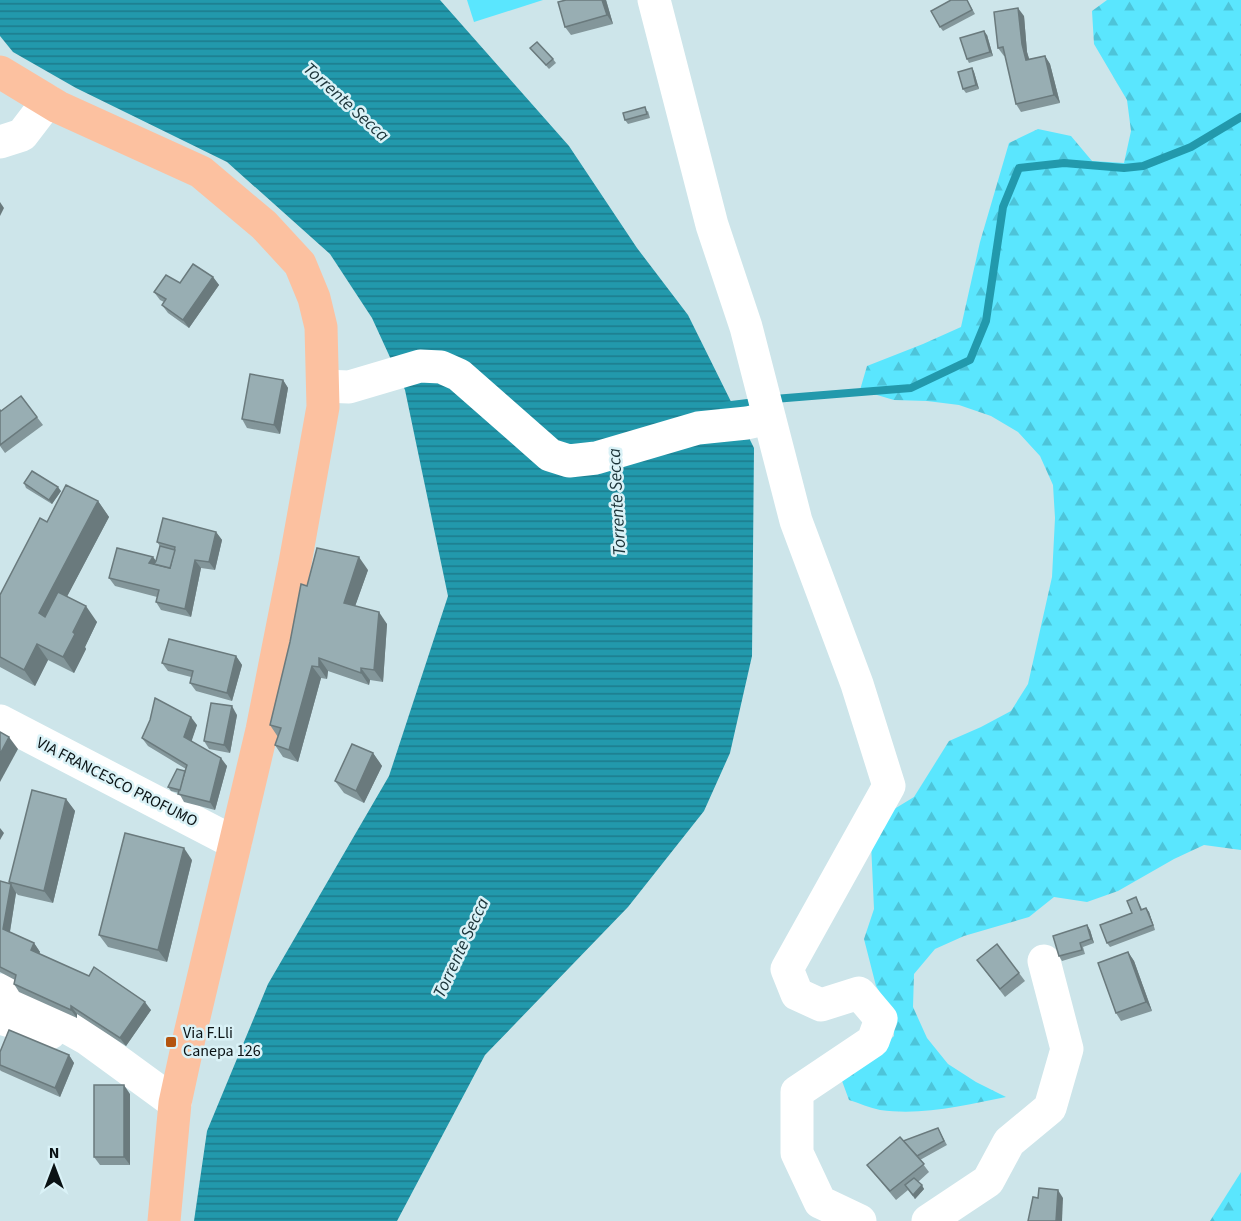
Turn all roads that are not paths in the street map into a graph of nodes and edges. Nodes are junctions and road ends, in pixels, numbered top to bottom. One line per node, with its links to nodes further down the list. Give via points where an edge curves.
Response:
1 (654, 0): 6 (street, via 712,225 746,327)
2 (0, 72): 3 (main road)
3 (48, 101): 4 (street, via 22,135); 5 (main road, via 201,172 264,225 300,264 314,298 321,327)
4 (0, 142)
5 (323, 386): 6 (street, via 349,387 420,366 441,367 459,375 550,455 568,461 596,458 698,428); 8 (main road, via 323,407 295,563)
6 (769, 418): 15 (street, via 796,521 857,684 889,786 787,969 797,994 821,1005 859,993 880,1019 873,1041 797,1092 797,1154 820,1202)
7 (0, 721): 8 (street, VIA FRANCESCO PROFUMO)
8 (235, 843): 13 (main road)
9 (1044, 961): 16 (street, via 1067,1049 1050,1108 1009,1142 988,1181)
10 (0, 990): 12 (street)
11 (0, 1018): 12 (street)
12 (100, 1049): 13 (street)
13 (175, 1103): 14 (main road)
14 (164, 1221)
15 (860, 1221)
16 (928, 1221)

